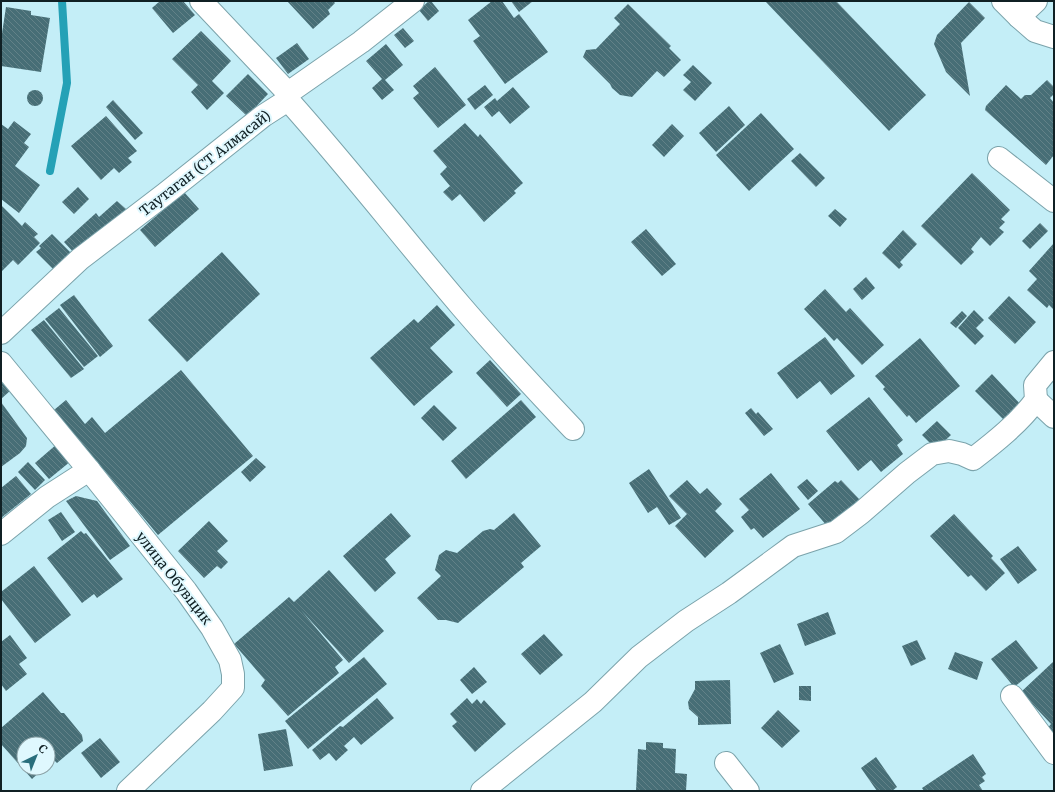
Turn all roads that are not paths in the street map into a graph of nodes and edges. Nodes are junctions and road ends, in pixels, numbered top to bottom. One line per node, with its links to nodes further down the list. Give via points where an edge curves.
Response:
1 (201, 1): 7 (street)
2 (413, 1): 7 (street, Таутаган (СТ Алмасай))
3 (1003, 1): 5 (street)
4 (1036, 1): 5 (street)
5 (1018, 17): 6 (street, via 1035,31)
6 (1054, 38)
7 (288, 96): 10 (street, Таутаган (СТ Алмасай), via 80,259); 15 (street, via 461,306)
8 (999, 158): 9 (street)
9 (1051, 197)
10 (1, 333)
11 (1054, 362): 13 (street, via 1035,384)
12 (1, 363): 16 (street, улица Обувщик)
13 (1036, 400): 14 (street); 22 (street, via 997,440 973,459 948,451 932,454 836,532 793,546 686,621 639,656 593,702)
14 (1054, 417)
15 (573, 429)
16 (89, 470): 17 (street, via 47,497); 21 (street, улица Обувщик, via 186,591 212,628 230,660 233,674 233,688)
17 (1, 534)
18 (1012, 696): 19 (street)
19 (1054, 753)
20 (726, 762): 23 (street)
21 (128, 791)
22 (482, 791)
23 (748, 791)

